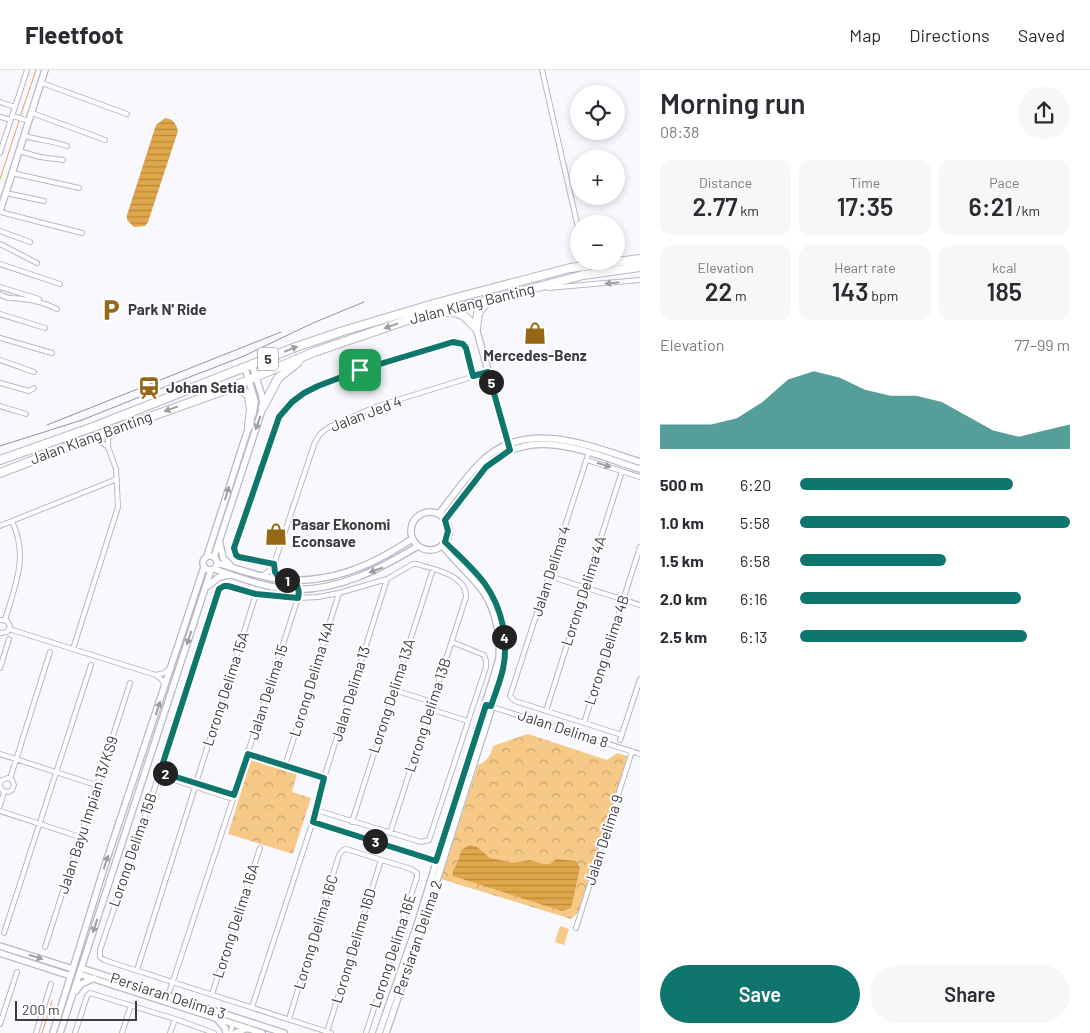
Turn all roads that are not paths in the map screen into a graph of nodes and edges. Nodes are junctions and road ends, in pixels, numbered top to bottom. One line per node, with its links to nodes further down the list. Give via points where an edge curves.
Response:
1 (27, 70): 6 (street)
2 (44, 70): 4 (street)
3 (542, 70): 24 (street)
4 (42, 83): 7 (street); 8 (street)
5 (0, 102): 6 (street)
6 (15, 107): 10 (street)
7 (34, 114): 11 (street); 13 (street)
8 (127, 114)
9 (0, 117): 10 (street)
10 (13, 118): 11 (street); 14 (street)
11 (26, 120): 12 (street)
12 (26, 136): 15 (street); 16 (street)
13 (105, 140)
14 (2, 143): 17 (street)
15 (67, 146)
16 (22, 152): 18 (street); 19 (street)
17 (0, 153)
18 (63, 160)
19 (15, 174): 20 (street); 21 (street)
20 (79, 188)
21 (6, 193): 22 (street); 23 (street)
22 (44, 201)
23 (0, 211): 26 (street)
24 (575, 215)
25 (0, 231): 27 (street)
26 (82, 233)
27 (30, 242)
28 (0, 244): 31 (street)
29 (640, 260): 30 (highway, Jalan Klang Banting / 5); 35 (highway, via 589,269)
30 (625, 261)
31 (37, 262)
32 (0, 264): 37 (street)
33 (570, 268): 53 (highway, Jalan Klang Banting / 5, one-way to 33, via 343,331)
34 (640, 268): 35 (highway, Jalan Klang Banting / 5)
35 (583, 275): 38 (street); 40 (highway, Jalan Klang Banting / 5)
36 (640, 280): 38 (street, one-way to 38)
37 (60, 284)
38 (583, 285): 40 (street)
39 (0, 287): 42 (street)
40 (530, 289): 43 (highway, Jalan Klang Banting / 5)
41 (0, 294): 44 (street, via 10,300 26,299)
42 (40, 299)
43 (488, 300): 45 (highway, Jalan Klang Banting / 5); 48 (highway, via 478,313)
44 (57, 309)
45 (437, 310): 48 (highway, via 461,313); 50 (highway, Jalan Klang Banting / 5, one-way to 50)
46 (0, 314): 47 (street)
47 (45, 328)
48 (476, 328): 55 (street)
49 (0, 338): 51 (street)
50 (314, 352): 57 (highway, Jalan Klang Banting / 5); 62 (highway, via 278,378)
51 (52, 353)
52 (0, 360): 54 (street)
53 (249, 367): 57 (street); 70 (highway, Jalan Klang Banting / 5)
54 (34, 372)
55 (488, 372): 56 (street, Jalan Jed 4); 68 (street)
56 (473, 376): 88 (street, Jalan Jed 4, via 375,407 320,434); 88 (street, via 466,348 453,342 360,370 310,389 292,402 276,422 234,548 239,557)
57 (252, 378): 60 (highway, Jalan Klang Banting / 5); 62 (street, via 262,396); 65 (street, via 255,401)
58 (0, 383): 59 (street, via 29,391)
59 (34, 388)
60 (225, 390): 64 (highway, Jalan Klang Banting / 5, one-way to 64); 65 (highway, via 241,389 249,396)
61 (0, 406): 63 (street)
62 (263, 407): 82 (street, one-way to 82)
63 (26, 414)
64 (122, 426): 66 (highway, Jalan Klang Banting / 5); 67 (street, via 108,439)
65 (249, 426): 87 (street, one-way to 65)
66 (80, 442): 67 (street, via 97,439); 75 (highway, Jalan Klang Banting / 5)
67 (108, 447): 77 (street)
68 (509, 447): 69 (street, via 545,443); 78 (street, via 480,462); 79 (street, via 486,467)
69 (590, 449): 71 (street, Jalan Delima 4); 72 (street); 73 (street)
70 (0, 460)
71 (587, 460): 74 (street, one-way to 74); 95 (street, Jalan Delima 4)
72 (640, 462)
73 (640, 469)
74 (622, 471): 76 (street); 100 (street, Lorong Delima 4A)
75 (0, 472)
76 (640, 477)
77 (116, 478): 80 (street); 113 (street, via 118,507)
78 (439, 514): 79 (street); 83 (street, via 424,512 415,519)
79 (445, 520): 84 (street, via 448,531)
80 (12, 522): 81 (street); 108 (street, via 20,540 20,561)
81 (0, 526)
82 (219, 539): 89 (street); 91 (street, via 223,558)
83 (412, 539): 85 (street); 99 (street, via 382,559 334,576)
84 (443, 543): 85 (street, via 430,550); 124 (street, Persiaran Delima 2, via 484,583 503,624 505,659)
85 (418, 546): 101 (street, one-way to 101, via 381,568 335,585)
86 (640, 548): 106 (street, Lorong Delima 4B)
87 (207, 556): 89 (street); 90 (street, via 203,561)
88 (274, 564): 94 (street, Jalan Jed 4); 96 (street)
89 (214, 565): 90 (street); 91 (street); 93 (street); 102 (street)
90 (204, 568): 102 (street); 117 (street)
91 (234, 568): 94 (street)
92 (433, 569): 97 (street, via 413,564); 112 (street, Lorong Delima 13B, via 466,588); 122 (street, Lorong Delima 13A)
93 (233, 575): 101 (street, via 253,582); 102 (street, via 213,580)
94 (262, 576): 96 (street)
95 (549, 576): 100 (street); 126 (street, Jalan Delima 4, via 510,696 515,701)
96 (280, 579): 98 (street)
97 (387, 579): 103 (street); 139 (street, Jalan Delima 13)
98 (293, 580): 99 (street); 101 (street)
99 (304, 580): 101 (street)
100 (585, 588): 106 (street); 126 (street, Lorong Delima 4A)
101 (299, 589): 105 (street, Jalan Delima 15)
102 (204, 592): 162 (street, one-way to 162)
103 (339, 593): 105 (street); 136 (street, Lorong Delima 14A)
104 (256, 594): 105 (street); 138 (street, Lorong Delima 15B, via 228,586 217,591); 142 (street, Lorong Delima 15A)
105 (298, 598): 133 (street, Jalan Delima 15)
106 (623, 600): 107 (street); 128 (street, Lorong Delima 4B)
107 (640, 605)
108 (2, 620): 109 (street, via 9,624)
109 (9, 628): 110 (street); 113 (street)
110 (0, 633)
111 (9, 639): 116 (street)
112 (452, 642): 123 (street, Lorong Delima 13B); 127 (street, via 479,652 486,661)
113 (73, 649): 118 (street)
114 (50, 652): 135 (street)
115 (91, 665): 137 (street)
116 (0, 668)
117 (171, 668): 118 (street); 121 (street)
118 (156, 675): 121 (street)
119 (640, 679): 129 (street)
120 (130, 683): 143 (street, Jalan Bayu Impian 13/KS9)
121 (165, 686): 164 (street, one-way to 121)
122 (394, 690): 123 (street); 150 (street, Lorong Delima 13A)
123 (432, 702): 125 (street, Lorong Delima 13B)
124 (488, 706): 131 (street, Jalan Delima 8); 156 (street, Persiaran Delima 2); 157 (street, Persiaran Delima 2)
125 (430, 709): 127 (street); 152 (street, Lorong Delima 13B)
126 (546, 711): 128 (street)
127 (468, 721): 152 (street, via 429,840 422,842)
128 (584, 723): 129 (street)
129 (622, 735): 130 (street)
130 (620, 740)
131 (632, 751): 134 (street, Jalan Delima 8); 158 (street, Jalan Delima 9)
132 (0, 754): 135 (street)
133 (248, 754): 136 (street); 145 (street, Jalan Delima 15)
134 (640, 754)
135 (16, 760): 137 (street); 140 (street)
136 (285, 766): 139 (street)
137 (56, 773): 143 (street, via 93,784); 151 (street)
138 (159, 774): 142 (street); 168 (street, Lorong Delima 15B, via 100,950 100,957 104,960)
139 (324, 778): 147 (street, Jalan Delima 13)
140 (10, 779): 141 (street, via 4,779); 144 (street, via 13,788)
141 (0, 784): 144 (street)
142 (196, 785): 145 (street); 168 (street, Lorong Delima 15A)
143 (96, 788): 153 (street, Jalan Bayu Impian 13/KS9)
144 (4, 792): 146 (street)
145 (233, 797): 173 (street, Jalan Delima 15)
146 (0, 806)
147 (316, 810): 149 (street, Jalan Delima 13); 150 (street)
148 (0, 811): 151 (street)
149 (313, 822): 156 (street); 181 (street)
150 (352, 822): 152 (street)
151 (40, 824): 153 (street); 159 (street)
152 (390, 833)
153 (80, 837): 161 (street, Jalan Bayu Impian 13/KS9)
154 (260, 848): 177 (street, Lorong Delima 16A)
155 (381, 860): 186 (street, Lorong Delima 16C, via 348,849 339,856); 190 (street, Lorong Delima 16D); 202 (street, Lorong Delima 16E, via 414,870 417,877)
156 (436, 861): 157 (street); 203 (street, Persiaran Delima 2)
157 (443, 864): 204 (street, Persiaran Delima 2)
158 (576, 928)
159 (4, 933)
160 (0, 946): 165 (street, one-way to 165)
161 (45, 947)
162 (86, 952): 169 (street); 171 (street)
163 (0, 953): 167 (street)
164 (76, 958): 165 (street); 166 (street)
165 (64, 966): 166 (street)
166 (73, 969): 172 (street)
167 (53, 970): 172 (street); 179 (street, via 65,982)
168 (137, 970): 173 (street)
169 (80, 971): 171 (street, Persiaran Delima 3); 179 (street)
170 (17, 972): 187 (street)
171 (94, 975): 176 (street, Persiaran Delima 3); 179 (street); 184 (street, Persiaran Delima 3)
172 (71, 976): 179 (street)
173 (173, 982): 175 (street, Jalan Delima 15); 177 (street)
174 (51, 984): 191 (street)
175 (170, 990): 176 (street); 178 (street)
176 (159, 993): 178 (street, Persiaran Delima 3)
177 (212, 994): 181 (street)
178 (176, 998): 182 (street, Persiaran Delima 3)
179 (67, 999): 192 (street); 193 (street)
180 (131, 1005): 183 (street); 194 (street, via 90,993); 195 (street)
181 (252, 1007): 186 (street)
182 (229, 1015): 185 (street, Persiaran Delima 3); 188 (street)
183 (175, 1019): 196 (street); 197 (street)
184 (218, 1019): 188 (street, Persiaran Delima 3); 198 (street)
185 (240, 1019): 188 (street); 201 (street, Persiaran Delima 3)
186 (289, 1020): 190 (street)
187 (0, 1024)
188 (233, 1024): 189 (street, Persiaran Delima 3); 198 (street)
189 (248, 1028): 199 (street); 200 (street, Persiaran Delima 3)
190 (329, 1032)
191 (36, 1033)
192 (53, 1033)
193 (60, 1033)
194 (75, 1033)
195 (122, 1033)
196 (170, 1033)
197 (214, 1033)
198 (228, 1033)
199 (234, 1033)
200 (262, 1033)
201 (284, 1033)
202 (366, 1033)
203 (380, 1033)
204 (386, 1033)

